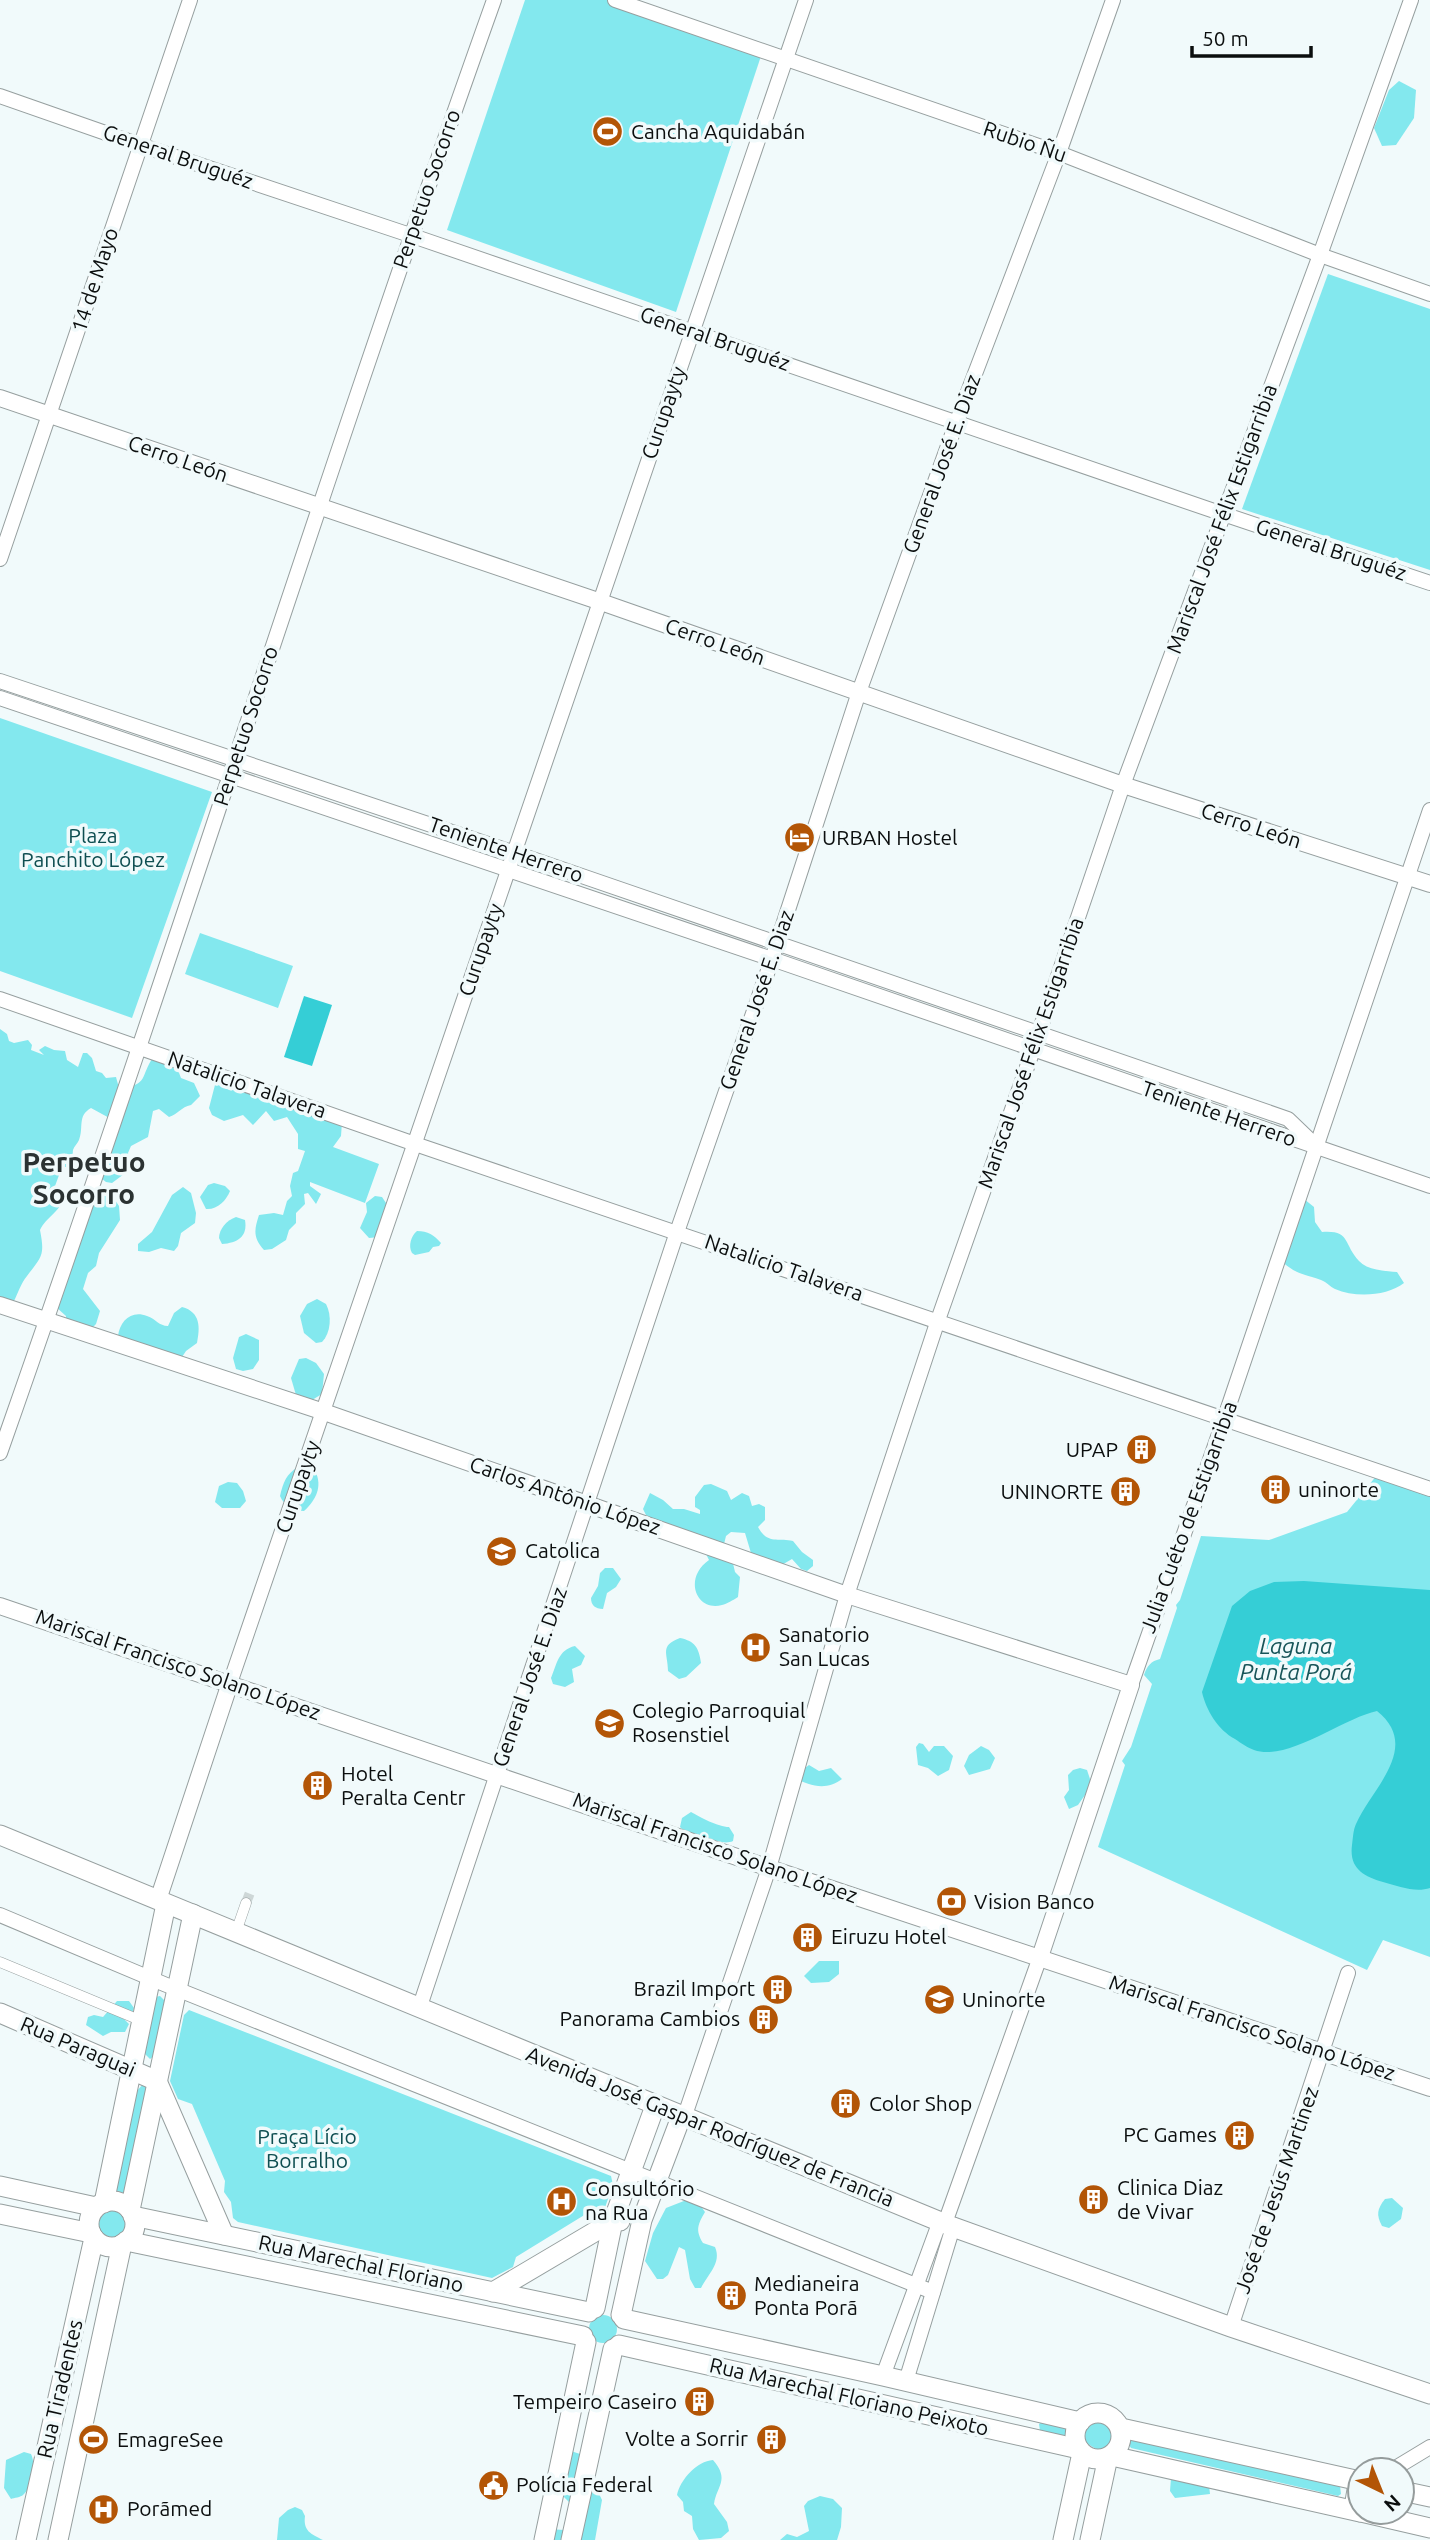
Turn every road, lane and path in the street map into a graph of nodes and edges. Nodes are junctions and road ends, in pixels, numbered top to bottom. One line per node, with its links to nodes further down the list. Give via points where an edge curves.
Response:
1 (190, 0): 9 (street, 14 de Mayo)
2 (494, 0): 11 (street, Perpetuo Socorro)
3 (615, 0): 7 (street, Rubio Ñu)
4 (806, 0): 7 (street, Curupayty)
5 (1113, 0): 10 (street, General José E. Diaz)
6 (1411, 0): 12 (street, Mariscal José Félix Estigarribia)
7 (785, 60): 10 (street, Rubio Ñu); 14 (street, Curupayty)
8 (0, 96): 9 (street, General Bruguéz)
9 (140, 145): 11 (street, General Bruguéz); 16 (street, 14 de Mayo)
10 (1059, 153): 12 (street, Rubio Ñu); 17 (street, General José E. Diaz)
11 (410, 235): 14 (street, General Bruguéz); 18 (street, Perpetuo Socorro)
12 (1321, 255): 13 (street, Rubio Ñu); 19 (street, Mariscal José Félix Estigarribia)
13 (1430, 294)
14 (691, 331): 17 (street, General Bruguéz); 22 (street, Curupayty)
15 (0, 398): 16 (street, Cerro León)
16 (49, 415): 18 (street, Cerro León); 20 (street, 14 de Mayo)
17 (957, 421): 19 (street, General Bruguéz); 24 (street, General José E. Diaz)
18 (318, 507): 22 (street, Cerro León); 28 (street, Perpetuo Socorro)
19 (1223, 514): 21 (street, General Bruguéz); 30 (street, Mariscal José Félix Estigarribia)
20 (0, 559)
21 (1430, 583)
22 (601, 602): 24 (street, Cerro León); 34 (street, Curupayty)
23 (0, 681): 26 (street, Teniente Herrero)
24 (859, 692): 30 (street, Cerro León); 40 (street, General José E. Diaz)
25 (0, 698): 27 (street, Teniente Herrero)
26 (98, 714): 27 (street); 28 (street, Teniente Herrero)
27 (92, 730): 29 (street, Teniente Herrero)
28 (236, 760): 29 (street, Perpetuo Socorro); 31 (street, Teniente Herrero)
29 (230, 777): 33 (street, Teniente Herrero); 46 (street, Perpetuo Socorro)
30 (1124, 785): 36 (street, Cerro León); 45 (street, Mariscal José Félix Estigarribia)
31 (371, 805): 33 (street); 34 (street, Teniente Herrero)
32 (1430, 810): 36 (street, Julia Cuéto de Estigarribia)
33 (365, 823): 35 (street, Teniente Herrero)
34 (515, 853): 35 (street, Curupayty); 38 (street, Teniente Herrero)
35 (509, 871): 39 (street, Teniente Herrero); 48 (street, Curupayty)
36 (1408, 877): 37 (street, Cerro León); 49 (street, Julia Cuéto de Estigarribia)
37 (1430, 884)
38 (641, 896): 39 (street); 40 (street, Teniente Herrero)
39 (635, 913): 41 (street, Teniente Herrero)
40 (777, 943): 41 (street, General José E. Diaz); 42 (street, Teniente Herrero)
41 (772, 959): 44 (street, Teniente Herrero); 51 (street, General José E. Diaz)
42 (918, 990): 44 (street); 45 (street, Teniente Herrero)
43 (0, 999): 46 (street, Natalicio Talavera)
44 (912, 1007): 47 (street, Teniente Herrero)
45 (1039, 1034): 47 (street, Mariscal José Félix Estigarribia); 49 (street, Teniente Herrero, via 1288,1119)
46 (138, 1048): 48 (street, Natalicio Talavera); 54 (street, Perpetuo Socorro)
47 (1033, 1051): 49 (street, Teniente Herrero); 53 (street, Mariscal José Félix Estigarribia)
48 (414, 1143): 51 (street, Natalicio Talavera); 55 (street, Curupayty)
49 (1317, 1147): 50 (street); 56 (street, Julia Cuéto de Estigarribia)
50 (1430, 1186)
51 (677, 1232): 53 (street, Natalicio Talavera); 59 (street, General José E. Diaz)
52 (0, 1304): 54 (street, Carlos Antônio López)
53 (938, 1320): 56 (street, Natalicio Talavera); 60 (street, Mariscal José Félix Estigarribia)
54 (47, 1321): 55 (street, Carlos Antônio López); 57 (street, Perpetuo Socorro)
55 (324, 1412): 59 (street, Carlos Antônio López); 62 (street, Curupayty)
56 (1225, 1417): 58 (street, Natalicio Talavera); 63 (street, Julia Cuéto de Estigarribia)
57 (0, 1453)
58 (1430, 1489)
59 (589, 1503): 60 (street, Carlos Antônio López); 64 (street, General José E. Diaz)
60 (847, 1595): 63 (street, Carlos Antônio López); 66 (street, Mariscal José Félix Estigarribia)
61 (0, 1606): 62 (street, Mariscal Francisco Solano López)
62 (230, 1683): 64 (street, Mariscal Francisco Solano López); 67 (street, Curupayty)
63 (1131, 1685): 72 (street, Julia Cuéto de Estigarribia)
64 (497, 1773): 66 (street, Mariscal Francisco Solano López); 77 (street, General José E. Diaz)
65 (0, 1835): 67 (main road, Avenida José Gaspar Rodríguez de Francia)
66 (769, 1868): 72 (street, Mariscal Francisco Solano López); 85 (street, Mariscal José Félix Estigarribia)
67 (162, 1902): 69 (main road, Avenida José Gaspar Rodríguez de Francia); 75 (main road)
68 (246, 1903): 71 (street)
69 (192, 1914): 71 (main road, Avenida José Gaspar Rodríguez de Francia); 76 (main road)
70 (0, 1915): 75 (street)
71 (236, 1932): 77 (main road, Avenida José Gaspar Rodríguez de Francia)
72 (1040, 1957): 80 (street, Mariscal Francisco Solano López); 94 (street, Julia Cuéto de Estigarribia)
73 (0, 1962): 79 (street)
74 (1349, 1973): 80 (street, José de Jesús Martinez)
75 (150, 1978): 76 (street); 79 (main road)
76 (176, 1989): 82 (main road); 86 (street)
77 (420, 2006): 84 (main road, Avenida José Gaspar Rodríguez de Francia)
78 (0, 2013): 81 (main road, Rua Paraguai)
79 (142, 2021): 81 (main road)
80 (1323, 2052): 83 (street, Mariscal Francisco Solano López); 105 (street, José de Jesús Martinez)
81 (131, 2070): 82 (main road, Rua Paraguai); 89 (main road)
82 (157, 2081): 90 (main road); 95 (main road)
83 (1430, 2088)
84 (655, 2106): 85 (main road, Avenida José Gaspar Rodríguez de Francia); 86 (main road)
85 (683, 2117): 87 (main road); 94 (main road, Avenida José Gaspar Rodríguez de Francia)
86 (631, 2171): 87 (street); 93 (main road)
87 (656, 2181): 92 (main road); 99 (street)
88 (0, 2186): 89 (main road)
89 (100, 2205): 90 (main road, via 116,2202); 96 (main road, via 89,2221)
90 (131, 2213): 95 (main road, Rua Marechal Floriano); 97 (main road, via 133,2231)
91 (0, 2214): 96 (main road)
92 (642, 2220): 93 (main road); 104 (main road)
93 (613, 2221): 100 (main road); 103 (main road)
94 (946, 2224): 99 (street, Julia Cuéto de Estigarribia); 101 (street, Julia Cuéto de Estigarribia); 105 (main road, Avenida José Gaspar Rodríguez de Francia)
95 (225, 2235): 98 (main road, Rua Marechal Floriano)
96 (92, 2236): 97 (main road, via 109,2246); 115 (main road, Rua Tiradentes)
97 (124, 2243): 102 (main road, Rua Marechal Floriano); 116 (main road, Rua Tiradentes)
98 (392, 2270): 100 (main road, Rua Marechal Floriano); 102 (main road)
99 (916, 2285): 101 (street); 108 (street, Julia Cuéto de Estigarribia)
100 (493, 2292): 103 (main road, Rua Marechal Floriano)
101 (933, 2292): 109 (street, Julia Cuéto de Estigarribia)
102 (387, 2295): 106 (main road, Rua Marechal Floriano)
103 (592, 2310): 104 (main road, via 608,2307); 106 (main road, via 582,2324)
104 (623, 2317): 107 (main road, via 625,2334); 108 (main road)
105 (1231, 2327): 110 (main road, Avenida José Gaspar Rodríguez de Francia)
106 (584, 2339): 107 (main road, via 597,2350); 121 (main road)
107 (616, 2347): 113 (main road, Rua Marechal Floriano Peixoto); 122 (main road)
108 (883, 2376): 109 (main road)
109 (906, 2381): 111 (main road, Rua Marechal Floriano Peixoto)
110 (1430, 2394)
111 (1080, 2422): 112 (main road, via 1090,2414 1104,2413); 113 (main road, via 1075,2435)
112 (1121, 2428): 114 (main road, via 1121,2441); 117 (main road)
113 (1080, 2451): 114 (main road, via 1095,2460); 123 (main road)
114 (1110, 2457): 118 (main road); 124 (main road)
115 (44, 2461): 116 (main road); 119 (main road, Rua Tiradentes)
116 (74, 2467): 120 (main road, Rua Tiradentes)
117 (1346, 2478)
118 (1346, 2509)
119 (26, 2540)
120 (58, 2540)
121 (544, 2540)
122 (571, 2540)
123 (1063, 2540)
124 (1090, 2540)

